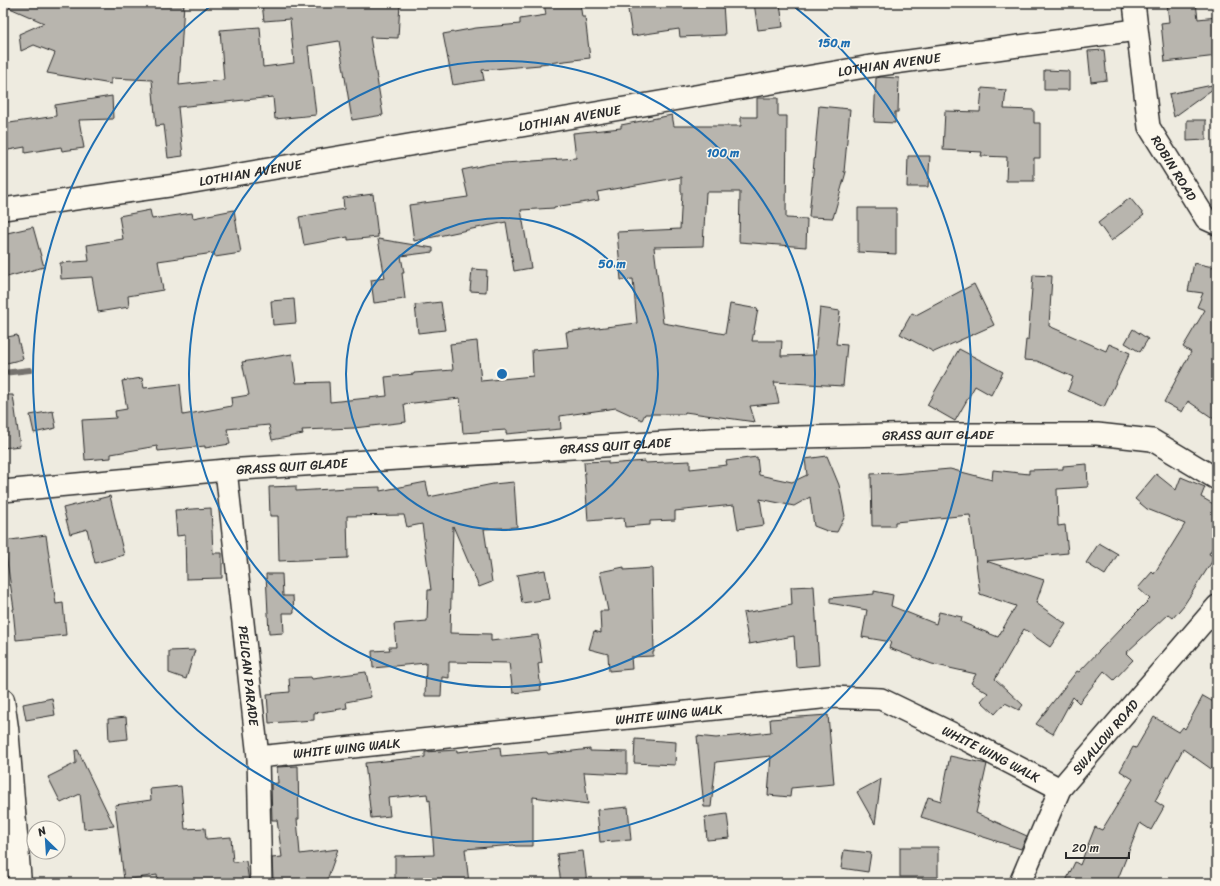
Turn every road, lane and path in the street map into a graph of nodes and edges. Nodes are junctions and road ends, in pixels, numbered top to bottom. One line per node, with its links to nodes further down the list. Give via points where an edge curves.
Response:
1 (1134, 3): 2 (street)
2 (1136, 30): 3 (street, LOTHIAN AVENUE, via 865,67 176,185); 4 (street, ROBIN ROAD, via 1149,127 1206,219)
3 (3, 209)
4 (1217, 224)
5 (226, 470): 6 (street, GRASS QUIT GLADE, via 713,439 929,434 1097,434 1152,440); 7 (street, GRASS QUIT GLADE); 11 (street, PELICAN PARADE)
6 (1217, 479)
7 (3, 491)
8 (1217, 606): 12 (street, SWALLOW ROAD)
9 (3, 700): 10 (street)
10 (5, 728): 13 (street)
11 (258, 757): 12 (street, WHITE WING WALK, via 830,697 881,698); 14 (street, PELICAN PARADE)
12 (1060, 789): 15 (street, SWALLOW ROAD)
13 (20, 883)
14 (261, 883)
15 (1020, 883)

